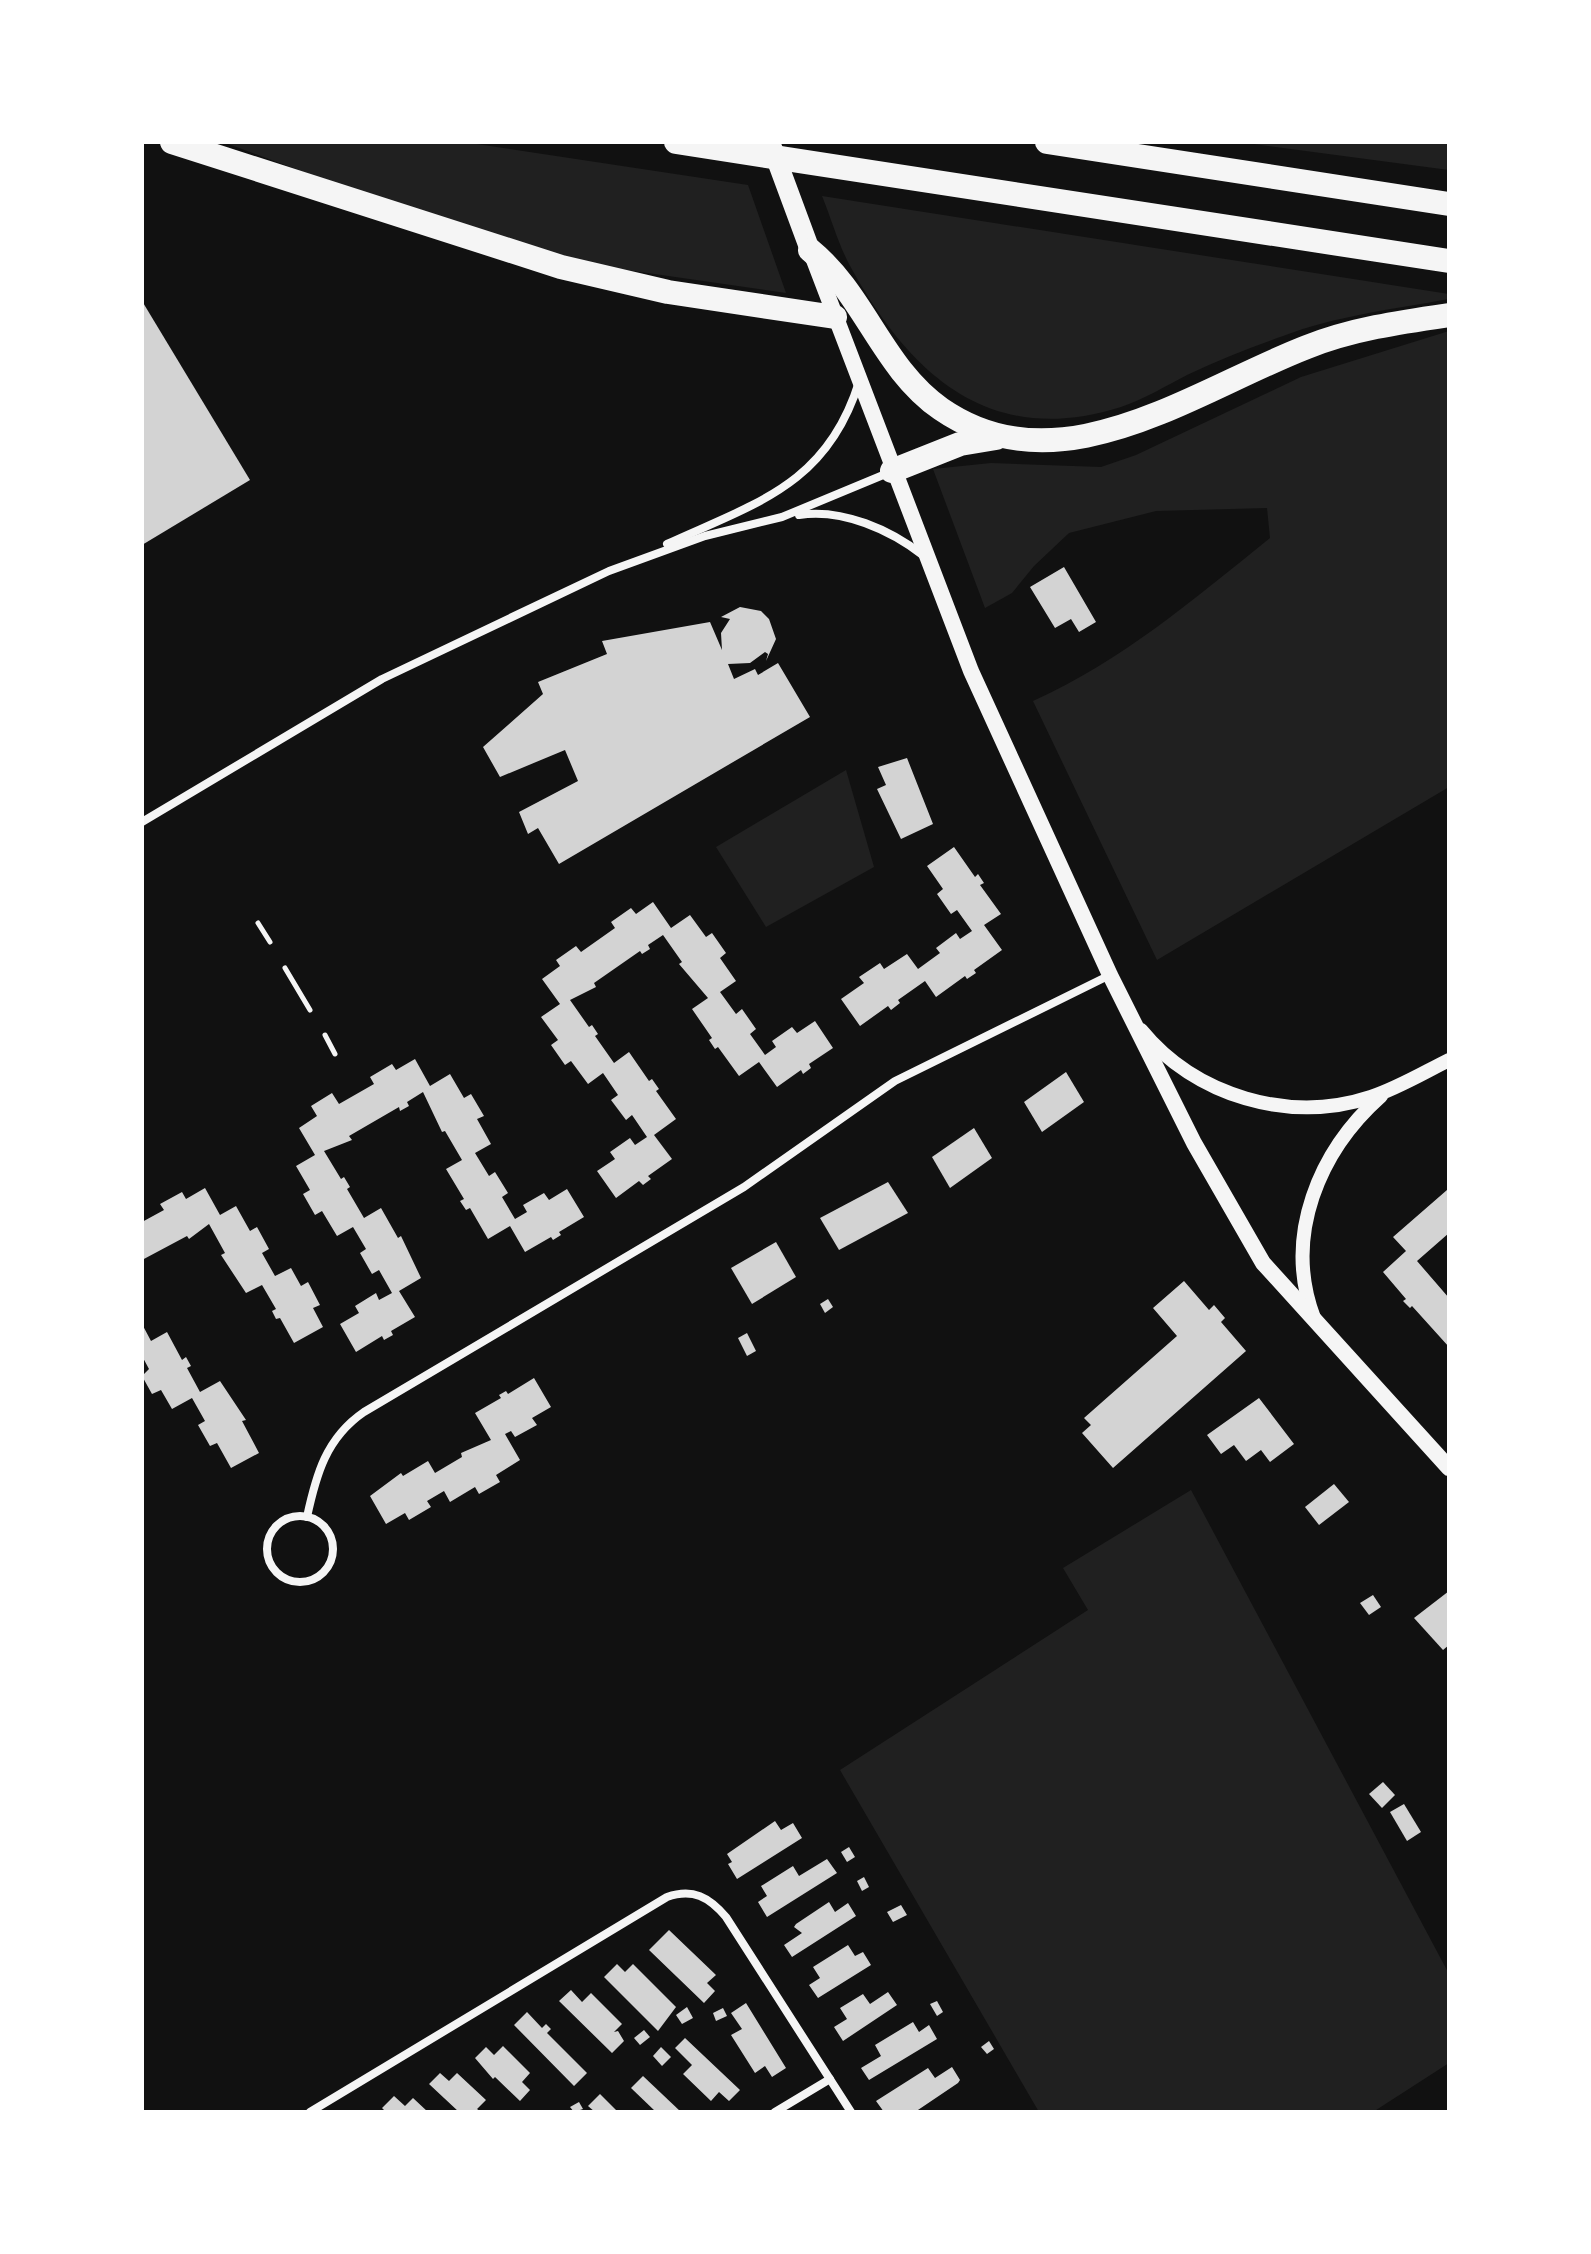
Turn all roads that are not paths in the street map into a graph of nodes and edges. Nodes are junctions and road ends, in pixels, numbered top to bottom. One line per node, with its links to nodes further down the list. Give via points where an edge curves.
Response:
1 (172, 142): 9 (highway, via 575,270 692,296)
2 (676, 142): 7 (highway)
3 (770, 142): 6 (main road)
4 (1047, 142): 5 (highway)
5 (1449, 204)
6 (810, 250): 9 (main road); 11 (highway, via 849,291 892,360 919,391 962,422)
7 (1449, 261)
8 (1449, 315): 11 (highway, via 1329,339 1109,431 1057,441)
9 (835, 317): 10 (main road)
10 (859, 381): 12 (main road); 15 (street, via 841,426 796,480)
11 (1005, 437): 12 (highway, via 960,444)
12 (892, 471): 13 (street); 14 (main road)
13 (782, 517): 14 (street, via 807,513 859,522); 15 (street, via 705,536)
14 (924, 556): 17 (main road, via 990,715)
15 (609, 571): 16 (street, via 382,679)
16 (142, 822)
17 (1110, 975): 18 (main road); 23 (street, via 895,1081 744,1187 361,1414 326,1453)
18 (1131, 1017): 20 (street, via 1183,1069 1247,1100 1322,1106); 21 (main road, via 1251,1247)
19 (1449, 1060): 20 (street)
20 (1387, 1091): 21 (street, via 1341,1140 1317,1182 1303,1252 1305,1289)
21 (1316, 1322): 22 (main road)
22 (1449, 1468)
23 (307, 1517): 23 (street, via 282,1522 268,1541 274,1569 294,1581 317,1577 332,1552 326,1529)
24 (830, 2079): 25 (street, via 714,1903 692,1893 667,1897); 26 (street); 27 (street)
25 (310, 2112)
26 (775, 2112)
27 (851, 2112)

